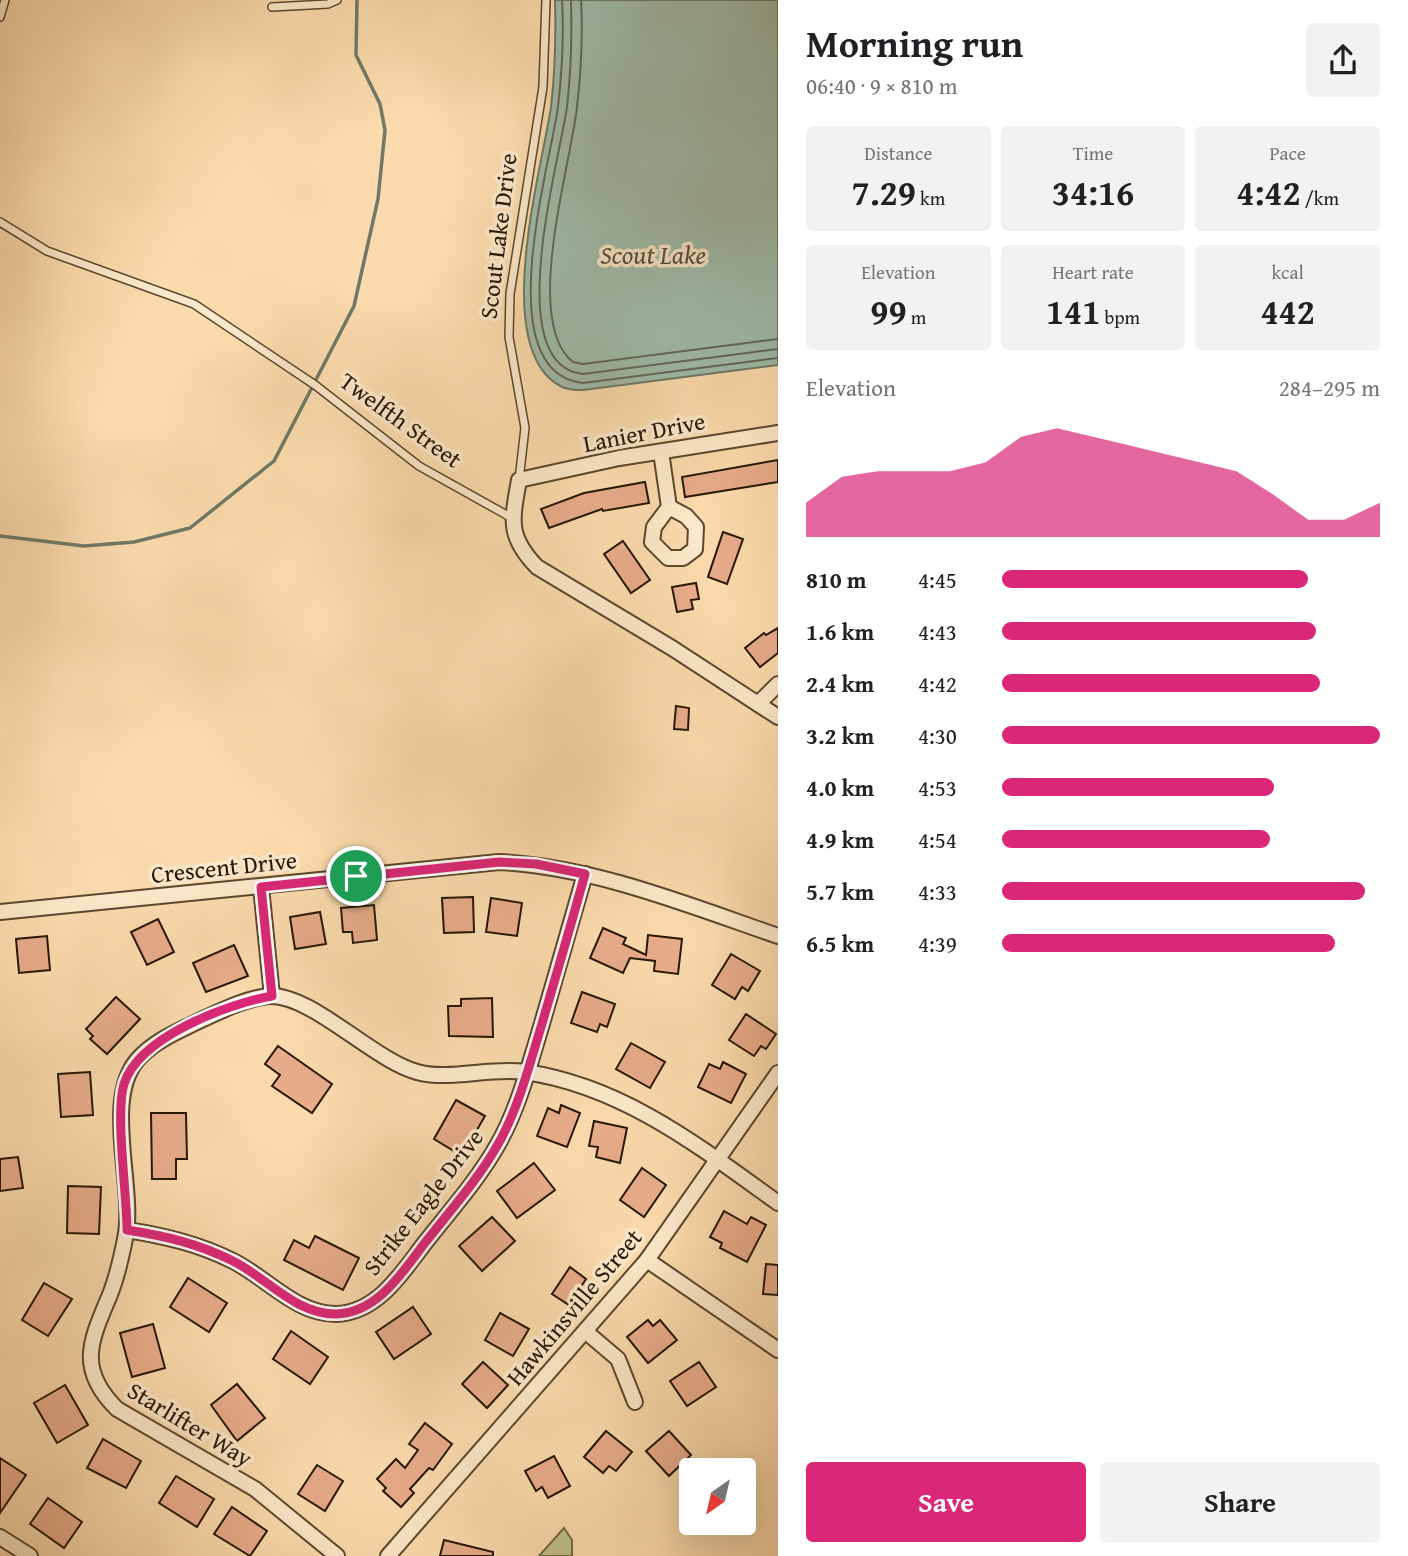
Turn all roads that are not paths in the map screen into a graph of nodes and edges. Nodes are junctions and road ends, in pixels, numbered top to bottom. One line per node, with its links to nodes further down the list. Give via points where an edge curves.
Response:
1 (5, 0): 5 (lane)
2 (337, 0): 4 (lane)
3 (546, 0): 9 (lane, Scout Lake Drive, via 543,87 510,294 509,337 526,428)
4 (272, 7)
5 (0, 17)
6 (0, 222): 11 (lane, Twelfth Street, via 47,251 194,304 315,385 408,459)
7 (778, 433): 8 (street, Lanier Drive)
8 (661, 452): 9 (street, Lanier Drive); 10 (street)
9 (519, 481): 11 (street, Scout Lake Drive)
10 (669, 507)
11 (512, 518): 13 (street, via 520,550 537,567)
12 (778, 684): 13 (street)
13 (758, 704): 14 (street)
14 (778, 718)
15 (585, 874): 16 (street, Crescent Drive, via 499,862); 18 (street, Crescent Drive); 20 (street, Strike Eagle Drive)
16 (261, 887): 17 (street, Crescent Drive); 19 (street)
17 (0, 912)
18 (778, 936)
19 (272, 996): 20 (street, via 323,1016 402,1068 425,1074 502,1069); 24 (street, Starlifter Way, via 218,1012 165,1038 138,1059 124,1084 122,1107)
20 (528, 1072): 22 (street, via 610,1096 650,1115); 24 (street, Strike Eagle Drive, via 506,1128 485,1164 391,1286 370,1304 336,1314 317,1311 201,1247)
21 (778, 1073): 22 (street, Hawkinsville Street)
22 (718, 1160): 23 (street); 25 (street, Hawkinsville Street)
23 (778, 1203)
24 (127, 1230): 31 (street, Starlifter Way, via 120,1268 90,1342 90,1365 102,1395 136,1422 255,1489)
25 (647, 1259): 26 (street, Hawkinsville Street); 27 (street)
26 (586, 1331): 28 (street, via 618,1359); 32 (street, Hawkinsville Street)
27 (778, 1350)
28 (635, 1402)
29 (0, 1537): 30 (street)
30 (30, 1556)
31 (337, 1556)
32 (388, 1556)

